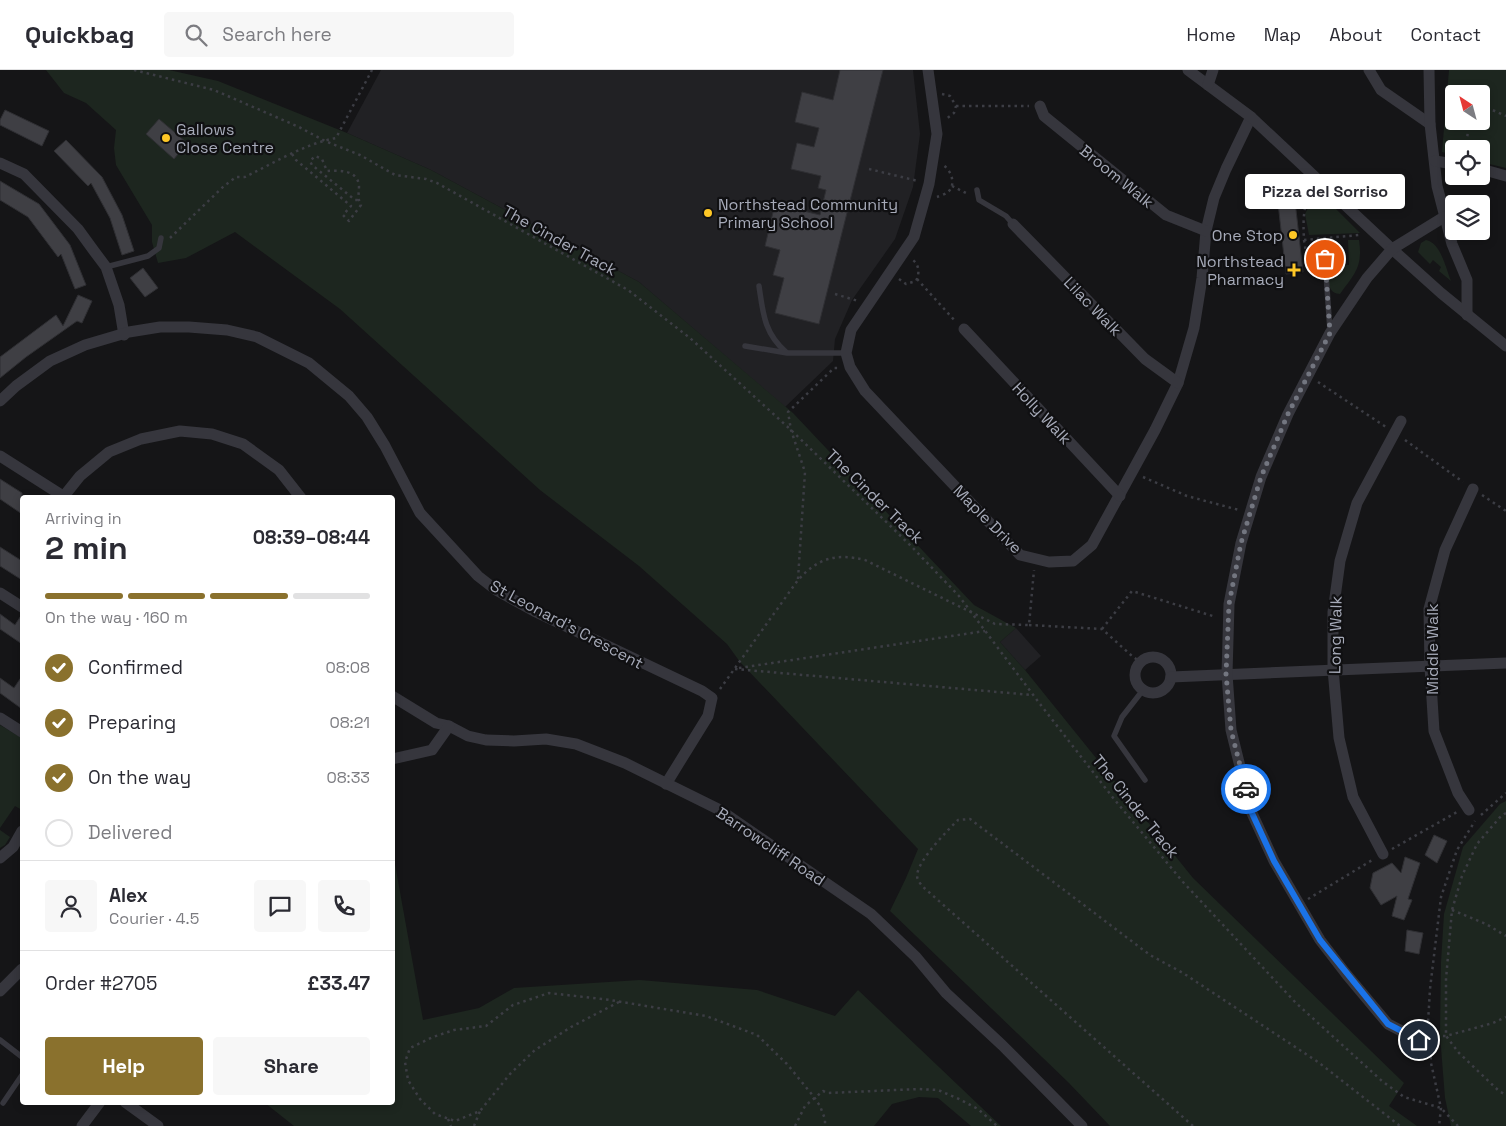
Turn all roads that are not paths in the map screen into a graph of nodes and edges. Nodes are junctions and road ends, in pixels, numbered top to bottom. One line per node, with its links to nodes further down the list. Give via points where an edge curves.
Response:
1 (928, 70): 31 (street, Maple Drive, via 937,134 929,184 914,237 851,330)
2 (1188, 70): 6 (street)
3 (1213, 70): 6 (street)
4 (1369, 70): 9 (street, via 1381,90)
5 (1430, 70): 9 (street)
6 (1208, 85): 8 (street)
7 (1040, 106): 18 (street, Broom Walk, via 1044,116 1166,215)
8 (1251, 117): 18 (street, Maple Drive, via 1214,198); 20 (street)
9 (1430, 124): 10 (street)
10 (1435, 161): 12 (street); 16 (street)
11 (0, 163): 22 (street, via 24,174 78,229)
12 (1445, 163)
13 (1490, 172): 14 (street)
14 (1506, 176)
15 (977, 190): 17 (lane, via 979,200)
16 (1444, 217): 20 (street); 24 (street, via 1467,280)
17 (1013, 224): 32 (street, Lilac Walk, via 1145,359)
18 (1206, 231): 32 (street, Maple Drive, via 1194,328)
19 (161, 238): 22 (lane, via 159,248 148,256)
20 (1392, 249): 24 (street); 26 (street, via 1367,278)
21 (1339, 258): 26 (lane, via 1325,259)
22 (106, 267): 27 (street, via 119,305)
23 (760, 286): 30 (lane, via 769,333)
24 (1467, 315): 29 (street)
25 (964, 329): 40 (street, Holly Walk)
26 (1330, 333): 46 (street, via 1288,414 1261,477 1250,513 1229,604)
27 (124, 335): 33 (street, St Leonard's Crescent, via 86,345 50,361); 55 (street, St Leonard's Crescent, via 160,327 226,330 257,337 309,364 349,396 385,446 420,513 478,576 534,611 712,698 708,716)
28 (745, 346): 30 (lane)
29 (1506, 346)
30 (787, 353): 31 (lane)
31 (846, 353): 40 (street, Maple Drive, via 850,367 865,391 1020,555 1049,562 1073,560 1092,545)
32 (1178, 383): 40 (street, Maple Drive)
33 (0, 401)
34 (1401, 421): 45 (street, Long Walk, via 1357,503 1340,561 1333,612)
35 (0, 456): 37 (street)
36 (1473, 489): 44 (street, Middle Walk, via 1444,550 1429,610)
37 (62, 495)
38 (66, 495): 39 (street, via 80,476 109,452 141,439 180,431 212,434 243,444 280,470)
39 (299, 495)
40 (1120, 496)
41 (0, 593): 42 (street)
42 (20, 606)
43 (1506, 663): 44 (street)
44 (1430, 667): 45 (street); 56 (street, Middle Walk, via 1434,731 1458,793)
45 (1333, 670): 46 (street); 58 (street, Long Walk, via 1339,738 1353,797)
46 (1226, 674): 47 (street); 62 (street, via 1231,730 1251,811 1274,861 1320,940 1346,975 1388,1024)
47 (1171, 677): 48 (street, via 1161,691); 48 (street, via 1171,670 1164,660 1152,657 1140,662 1135,677)
48 (1143, 690): 54 (lane, via 1122,717 1114,736)
49 (395, 698): 51 (street, Barrowcliff Road, via 436,723)
50 (0, 718): 52 (street)
51 (449, 726): 53 (street, via 432,750); 55 (street, Barrowcliff Road, via 468,736 486,740 546,739 576,744 625,763)
52 (20, 731)
53 (395, 758)
54 (1145, 780)
55 (666, 784): 71 (street, Barrowcliff Road, via 720,810 871,914 916,957 946,993)
56 (1469, 810)
57 (20, 835): 59 (street, via 13,848)
58 (1383, 854)
59 (0, 858)
60 (20, 971): 61 (street)
61 (0, 991)
62 (1424, 1038)
63 (0, 1040): 64 (lane)
64 (20, 1055)
65 (20, 1078): 66 (lane)
66 (2, 1103)
67 (98, 1105): 69 (street)
68 (129, 1105): 70 (street)
69 (82, 1126)
70 (158, 1126)
71 (1082, 1126)

